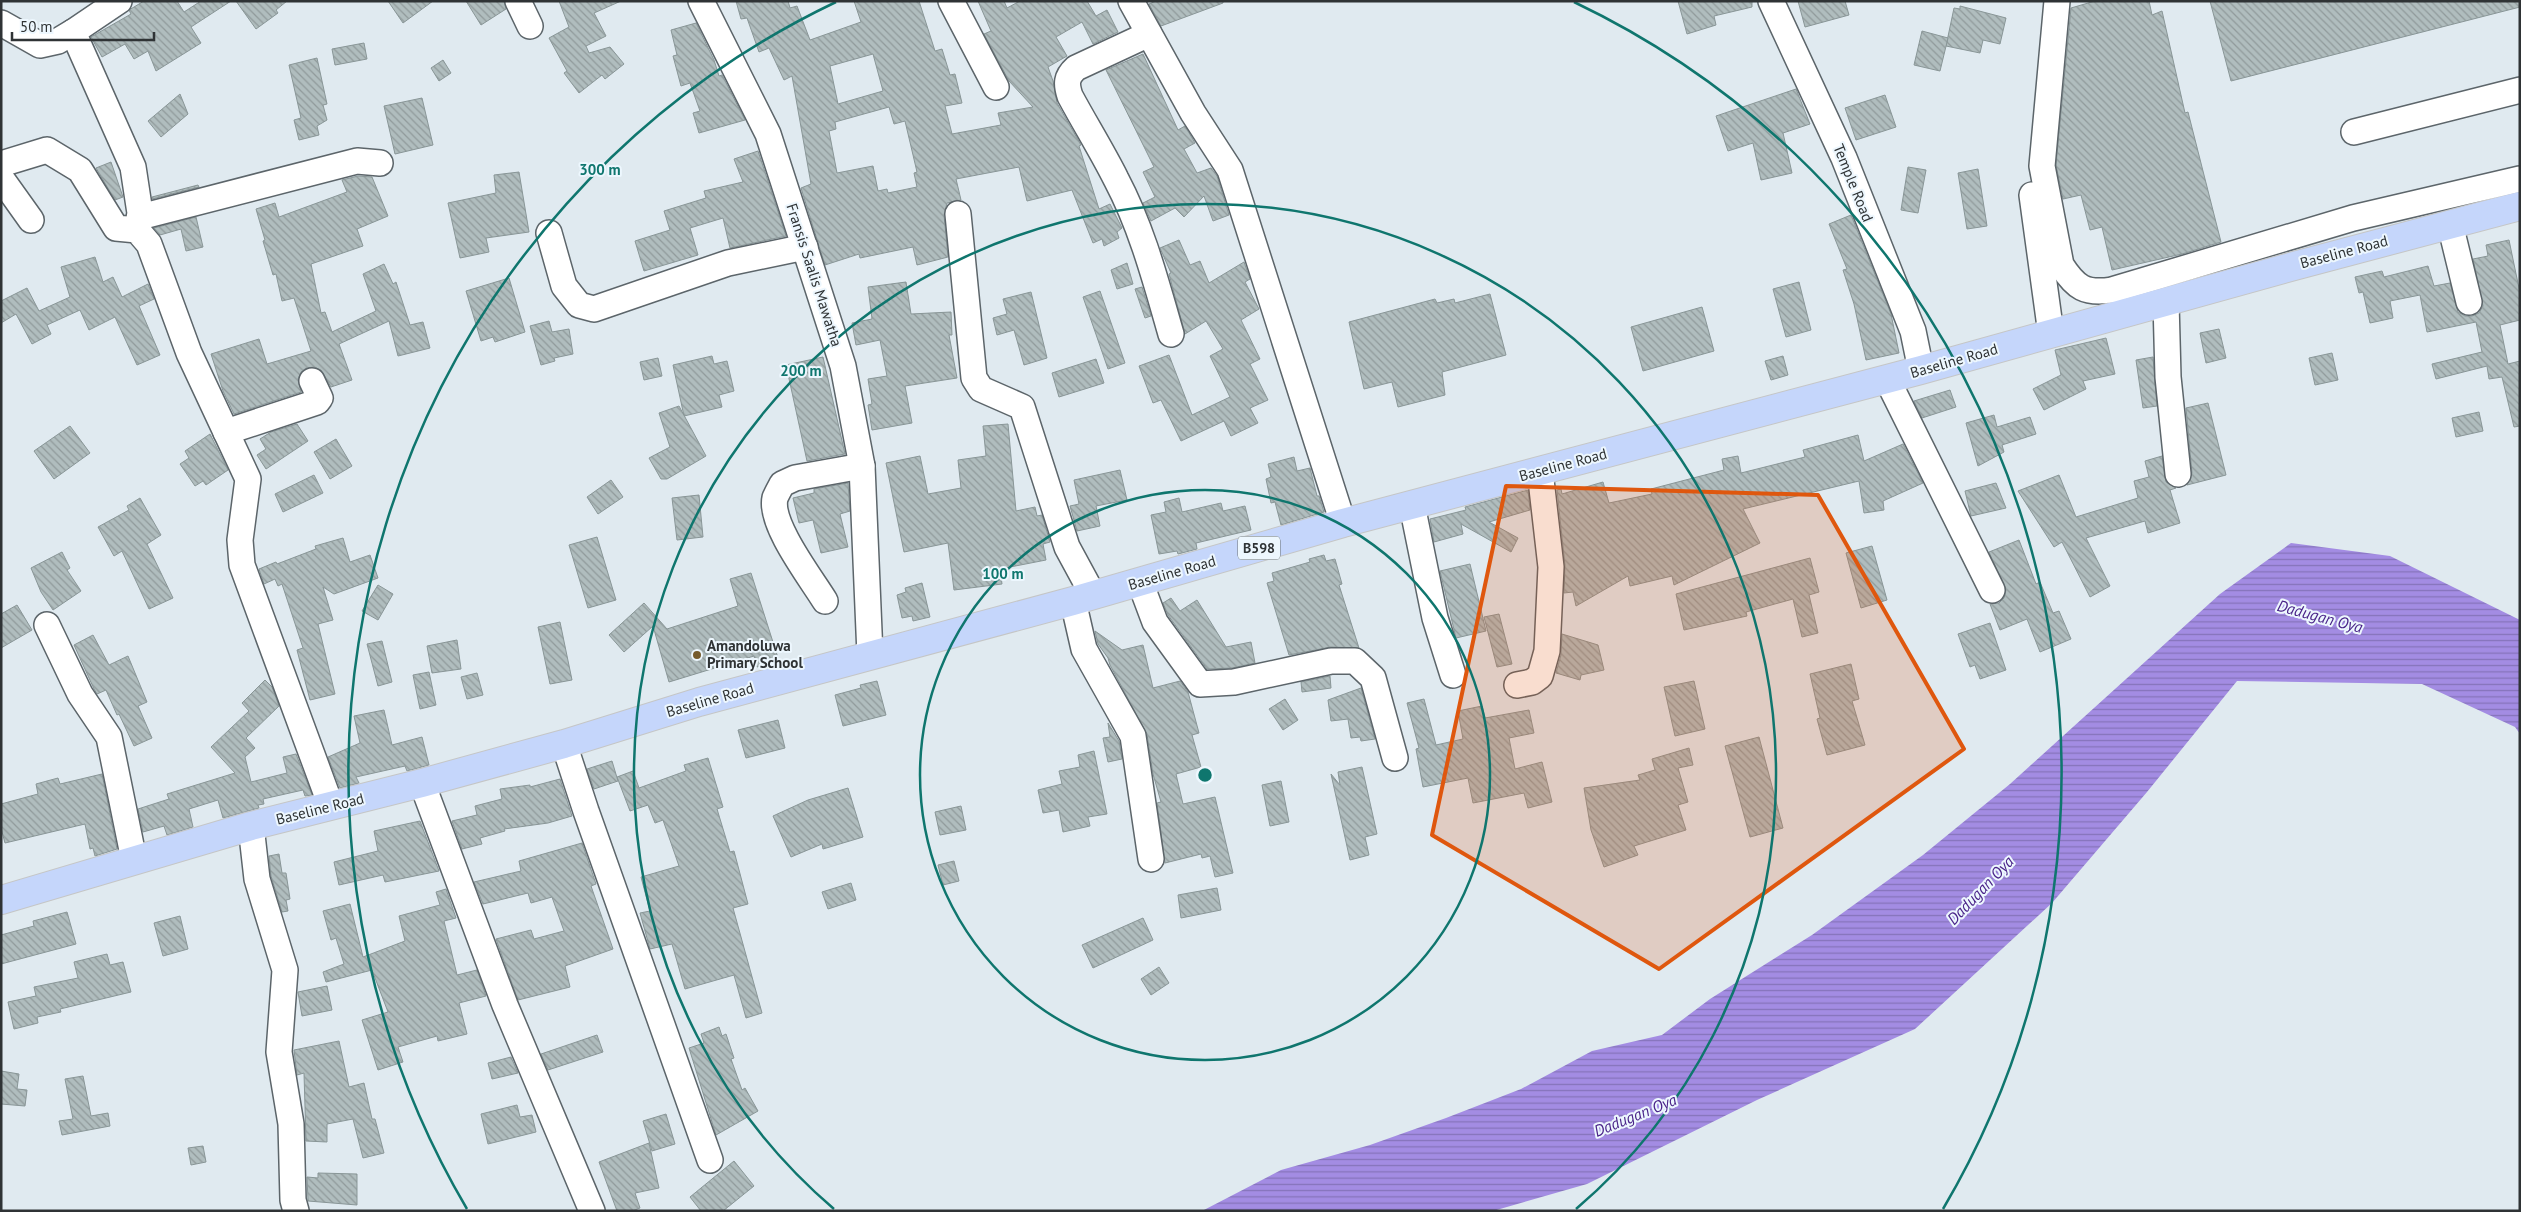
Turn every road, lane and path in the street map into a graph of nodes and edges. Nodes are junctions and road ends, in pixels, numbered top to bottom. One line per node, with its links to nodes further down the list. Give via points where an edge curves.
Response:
1 (119, 1): 11 (street)
2 (518, 1): 10 (street)
3 (700, 1): 26 (street, Fransis Saalis Mawatha, via 768,134)
4 (950, 1): 13 (street)
5 (1131, 1): 12 (street)
6 (1771, 1): 31 (street, Temple Road, via 1847,167 1913,331)
7 (2045, 1): 30 (street, via 2028,162)
8 (2057, 1): 19 (street, via 2042,166 2061,265 2080,288 2095,292 2112,290 2353,218)
9 (1, 23): 11 (street, via 40,45 58,41)
10 (530, 26)
11 (73, 32): 23 (street, via 133,167)
12 (1149, 34): 29 (street, via 1076,68 1068,75 1066,85 1130,208); 39 (street, via 1193,113 1230,170)
13 (996, 87)
14 (2520, 90): 15 (street)
15 (2354, 132)
16 (1, 164): 23 (street, via 47,150 80,170 116,228)
17 (380, 164): 23 (street, via 357,161)
18 (1, 178): 22 (street)
19 (2520, 178)
20 (2520, 206): 24 (main road, Baseline Road / B598)
21 (958, 214): 42 (street, via 974,378 981,389 1022,407)
22 (31, 220)
23 (138, 224): 34 (street, via 149,244 189,353)
24 (2450, 224): 27 (main road, Baseline Road / B598); 28 (street)
25 (548, 233): 26 (street, via 564,286 579,305 594,309 728,264)
26 (805, 247): 35 (street, Fransis Saalis Mawatha, via 843,366)
27 (2166, 302): 30 (main road, Baseline Road / B598); 37 (street, via 2168,377)
28 (2469, 302)
29 (1170, 334)
30 (2051, 334): 31 (main road, Baseline Road / B598)
31 (1920, 370): 32 (main road, Baseline Road / B598)
32 (1887, 379): 36 (main road, Baseline Road / B598); 41 (street)
33 (312, 381): 34 (street, via 320,398 317,402)
34 (226, 432): 51 (street, via 248,479 240,540 242,565)
35 (862, 466): 43 (street, via 795,478 782,484 775,498 783,532); 45 (street, Fransis Saalis Mawatha)
36 (1540, 471): 38 (main road, Baseline Road / B598); 47 (street, via 1551,567 1547,651 1540,676 1532,682)
37 (2178, 474)
38 (1412, 505): 39 (main road, Baseline Road / B598); 46 (street, via 1436,618)
39 (1343, 523): 40 (main road, Baseline Road / B598)
40 (1140, 582): 42 (main road, Baseline Road / B598); 49 (street, via 1154,622 1200,684 1234,682 1331,661 1354,661 1373,678)
41 (1992, 590)
42 (1083, 598): 45 (main road, Baseline Road / B598); 53 (street, via 1084,649 1133,736)
43 (825, 601)
44 (47, 624): 54 (street, via 80,694 109,738)
45 (870, 655): 48 (main road, Baseline Road / B598, via 699,702)
46 (1453, 675)
47 (1517, 685)
48 (564, 744): 50 (main road, Baseline Road / B598); 56 (street)
49 (1395, 758)
50 (422, 783): 51 (main road, Baseline Road / B598); 58 (street, via 505,1005)
51 (330, 806): 52 (main road, Baseline Road / B598)
52 (251, 826): 54 (main road, Baseline Road / B598); 57 (street, via 257,879 285,970 279,1052 291,1124 292,1200)
53 (1151, 859)
54 (134, 860): 55 (main road, Baseline Road / B598)
55 (1, 900)
56 (710, 1160)
57 (296, 1211)
58 (592, 1211)

